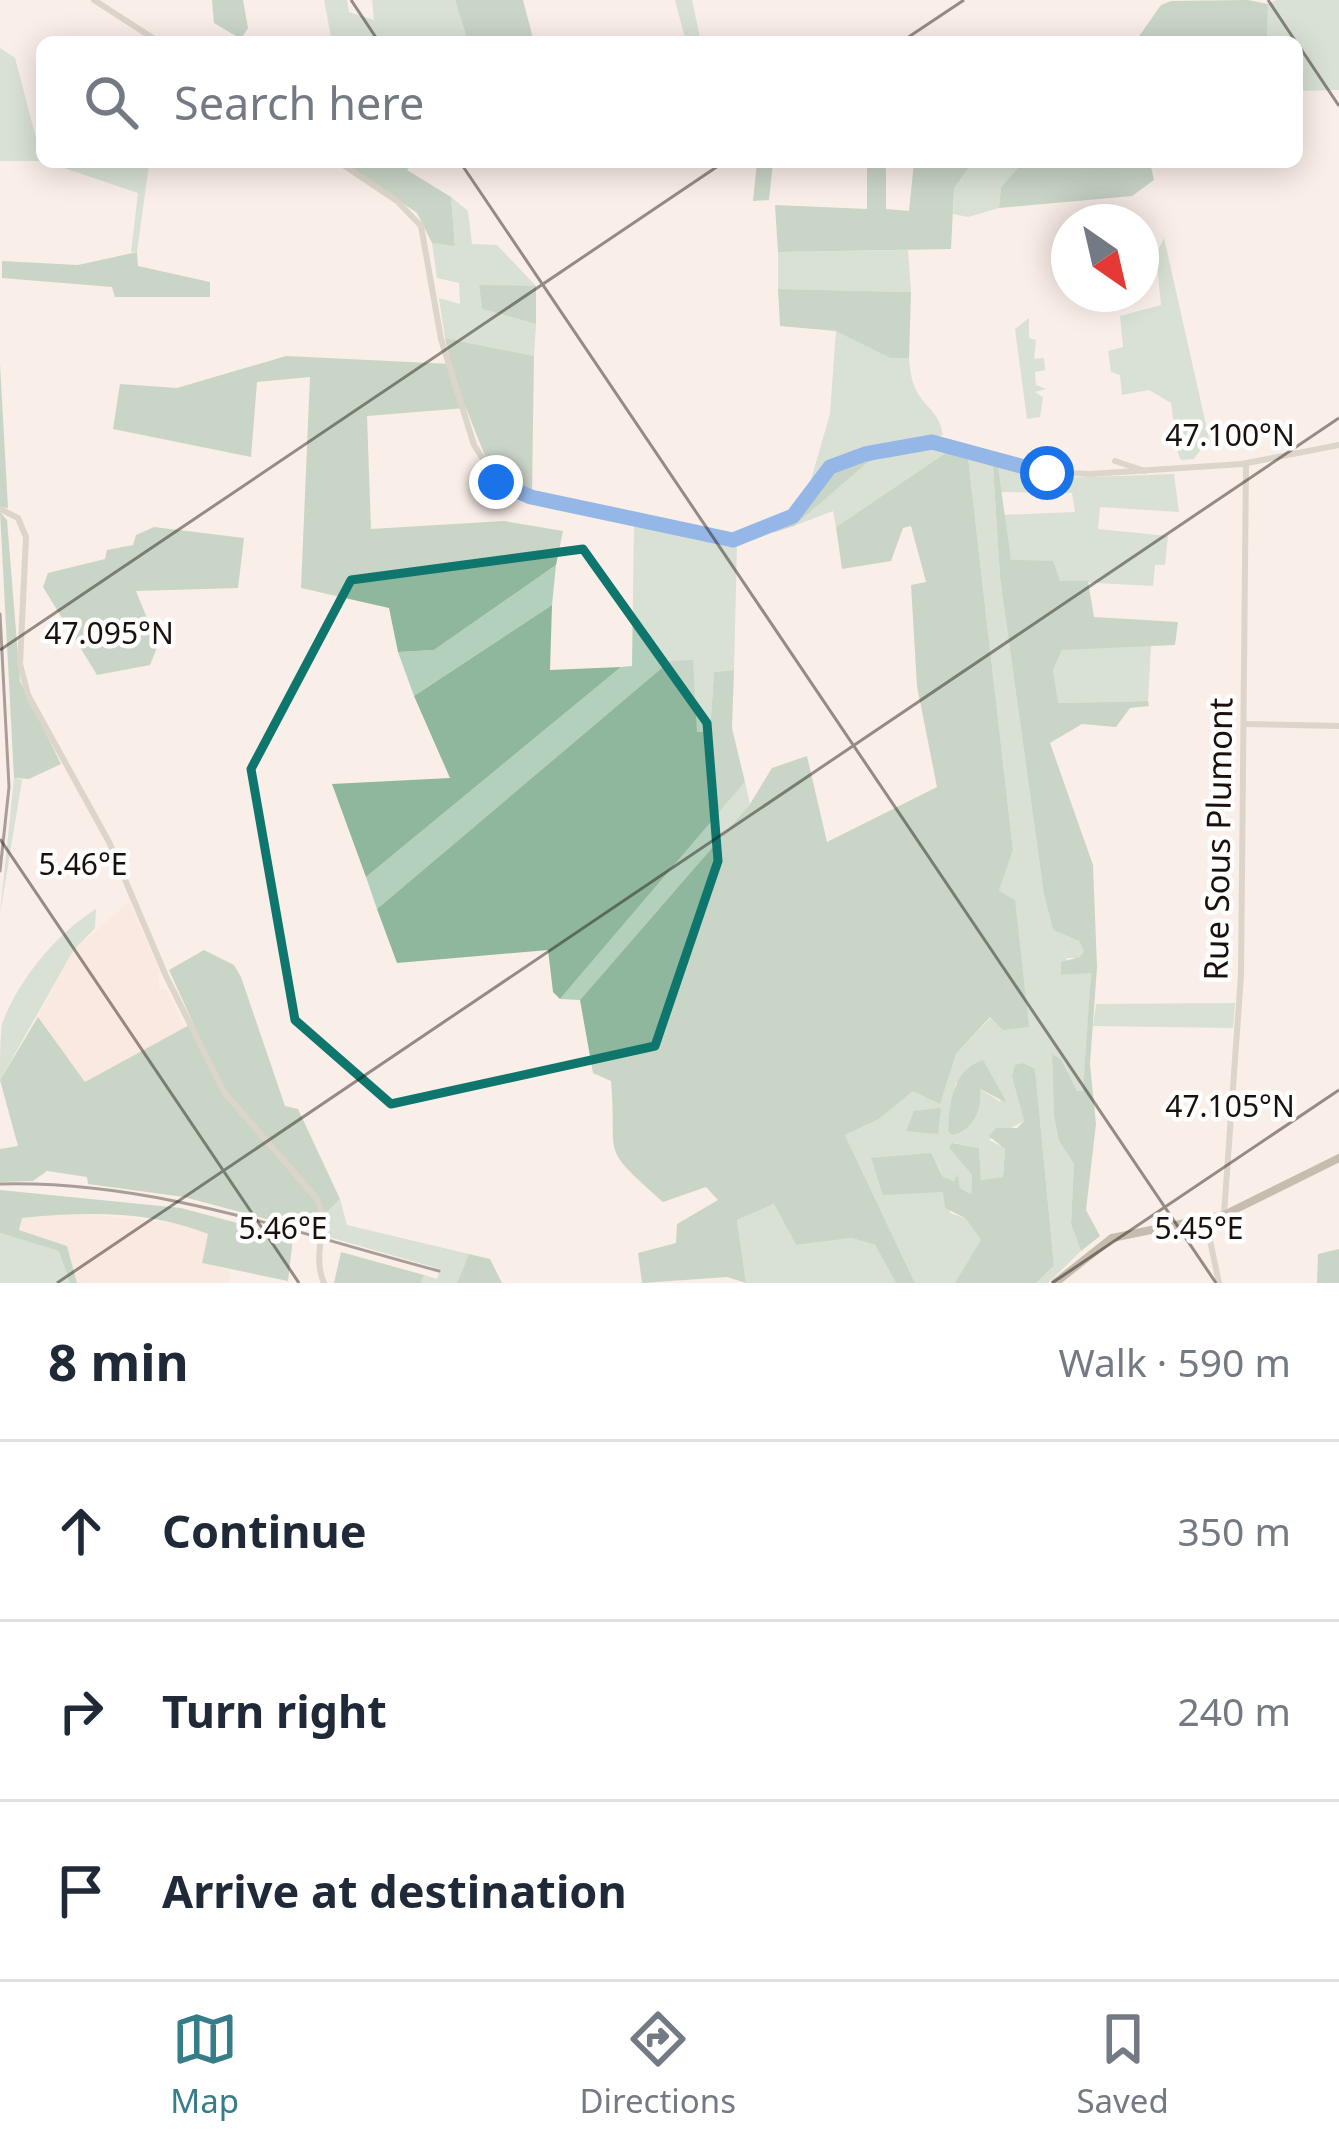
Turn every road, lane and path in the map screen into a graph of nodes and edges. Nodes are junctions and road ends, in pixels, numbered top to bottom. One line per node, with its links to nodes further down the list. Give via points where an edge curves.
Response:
1 (94, 0): 2 (street)
2 (150, 36)
3 (348, 168): 7 (street, via 421,226 441,339 474,445 496,482 518,493 733,540 793,516 840,462 919,442 1030,471)
4 (1339, 445): 6 (street)
5 (1115, 461): 7 (street)
6 (1246, 463): 7 (street); 9 (street, Rue Sous Plumont)
7 (1149, 472)
8 (0, 508): 14 (street, via 26,537 20,664 28,694 109,842 224,1092 321,1207)
9 (1244, 724): 10 (street); 12 (street, Rue Sous Plumont, via 1241,975)
10 (1339, 726)
11 (1339, 1158): 12 (main road)
12 (1224, 1214): 13 (main road)
13 (1206, 1221): 15 (main road, via 1112,1238); 16 (street)
14 (324, 1283)
15 (1055, 1283)
16 (1219, 1283)

